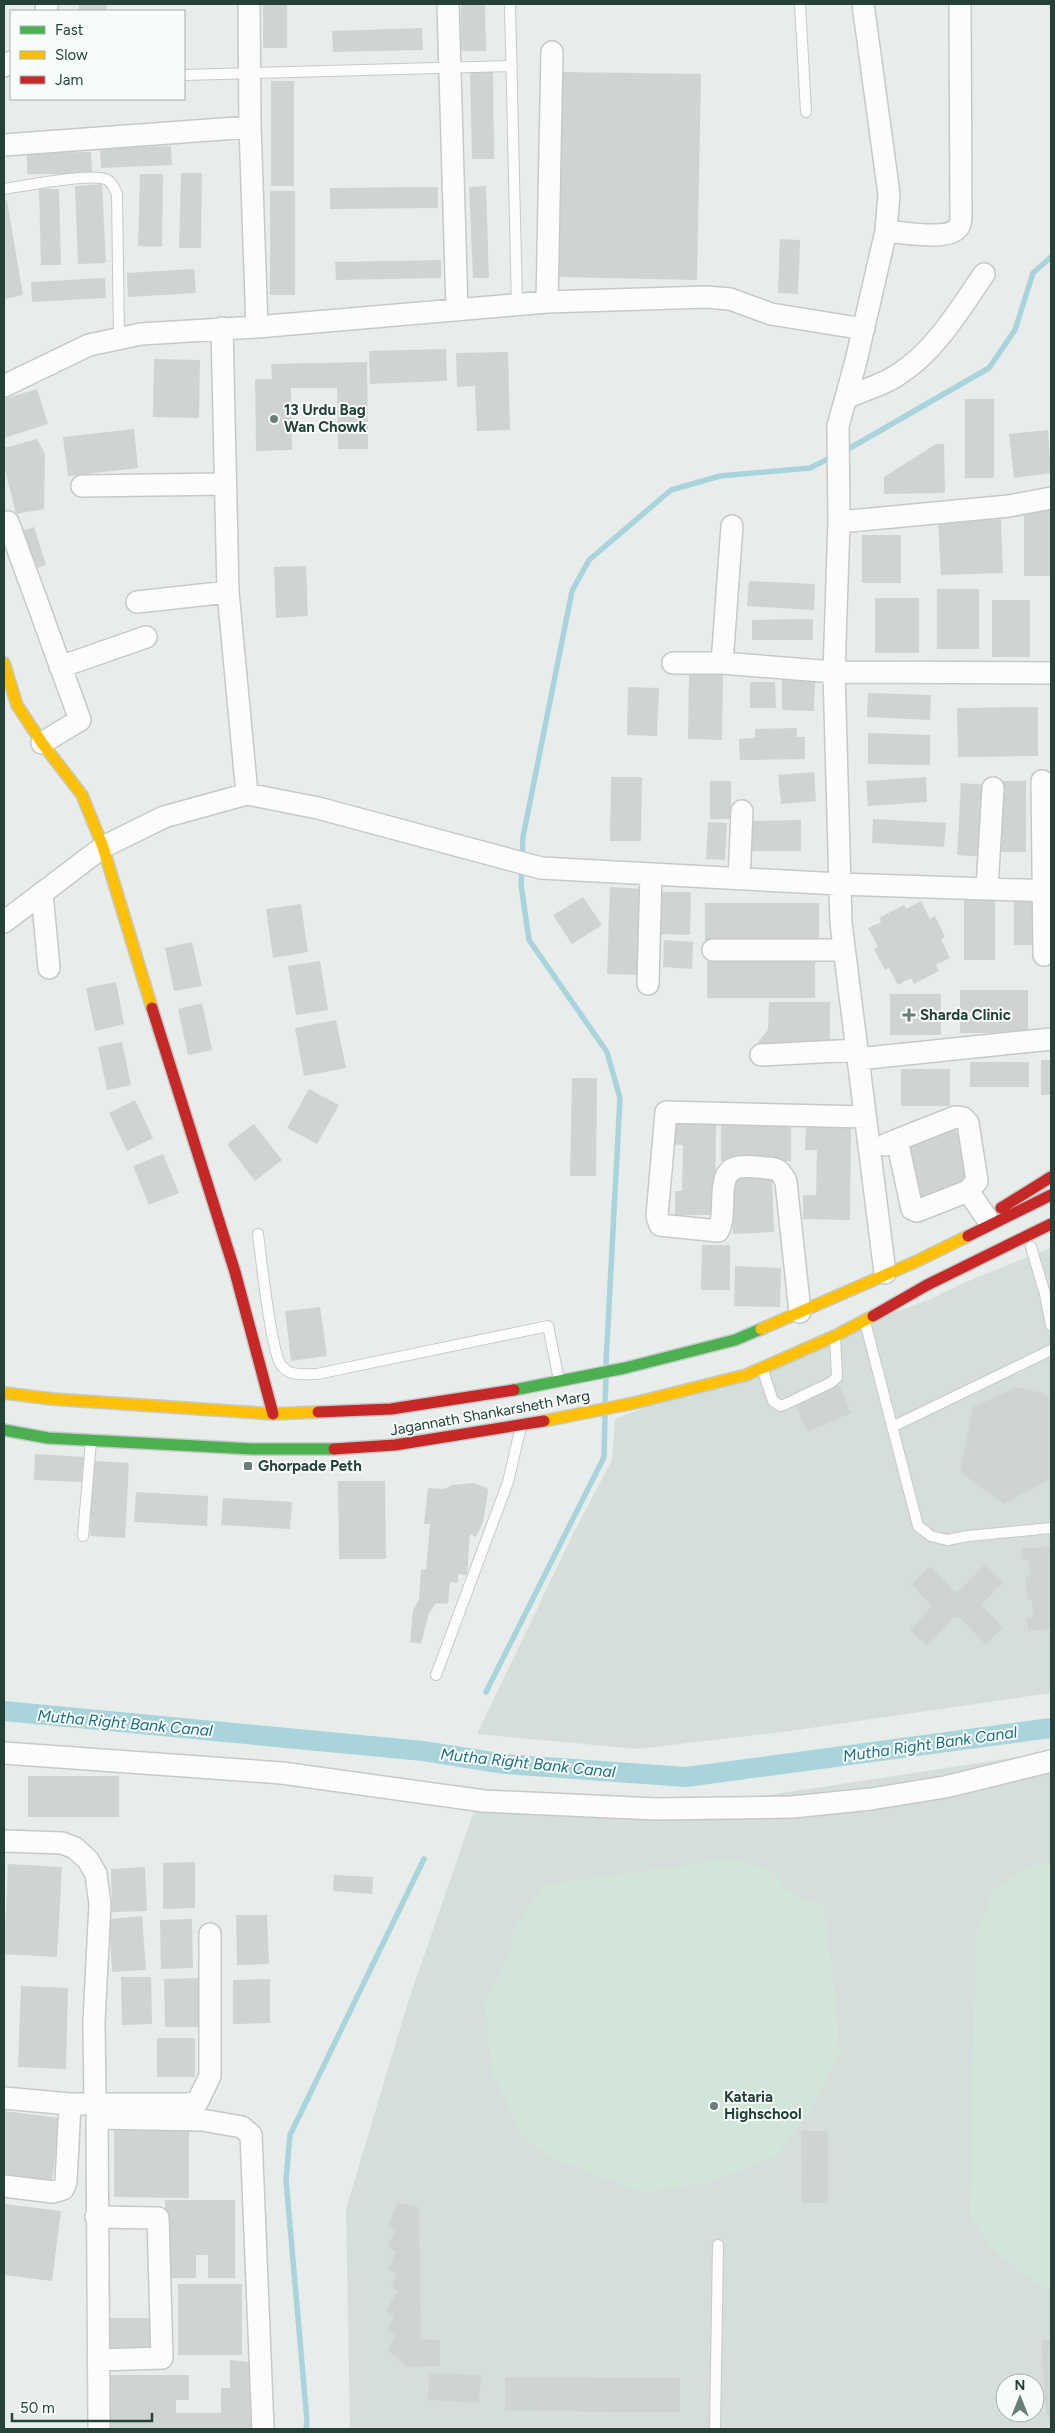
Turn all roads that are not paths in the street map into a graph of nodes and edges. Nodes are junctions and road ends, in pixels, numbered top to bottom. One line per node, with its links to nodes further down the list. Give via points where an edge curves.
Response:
1 (249, 4): 11 (street)
2 (448, 4): 9 (street)
3 (510, 4): 8 (lane)
4 (800, 4): 12 (lane)
5 (863, 4): 16 (street, via 889,194)
6 (960, 4): 16 (street, via 959,226 952,234)
7 (552, 52): 18 (street)
8 (512, 66): 9 (lane); 19 (lane)
9 (450, 67): 11 (lane); 20 (street)
10 (185, 75): 11 (lane)
11 (249, 75): 13 (street)
12 (806, 112)
13 (250, 127): 14 (street); 21 (street)
14 (4, 144)
15 (4, 189): 24 (lane, via 79,178 105,178 111,182 116,194)
16 (886, 231): 23 (street)
17 (984, 274): 26 (street, via 946,328 916,361 898,375)
18 (547, 302): 19 (street); 23 (street, via 730,299 771,314)
19 (517, 306): 20 (street)
20 (457, 310): 21 (street)
21 (257, 327): 22 (street)
22 (222, 328): 24 (street, via 141,334); 27 (street)
23 (864, 329): 26 (street)
24 (119, 339): 25 (street, via 89,345)
25 (4, 386)
26 (846, 398): 31 (street, via 838,426)
27 (226, 484): 28 (street); 33 (street)
28 (82, 486)
29 (1051, 498): 31 (street, via 1009,506)
30 (8, 522): 38 (street)
31 (839, 522): 39 (street)
32 (732, 526): 37 (street)
33 (228, 592): 34 (street); 45 (street)
34 (138, 602)
35 (146, 637): 38 (street)
36 (673, 663): 37 (street)
37 (722, 663): 39 (street)
38 (60, 667): 42 (street, via 80,720)
39 (834, 672): 40 (street); 50 (street)
40 (1051, 673)
41 (5, 676): 42 (main road, via 17,705)
42 (42, 743): 47 (main road, via 82,795)
43 (1042, 781): 52 (street)
44 (993, 788): 51 (street)
45 (247, 794): 47 (street, via 164,817); 48 (street, via 318,808 541,868)
46 (742, 812): 49 (street)
47 (103, 847): 53 (street); 85 (main road, via 235,1272)
48 (651, 874): 49 (street); 59 (street)
49 (739, 879): 50 (street)
50 (839, 884): 51 (street); 56 (street)
51 (987, 889): 52 (street)
52 (1047, 890): 57 (street)
53 (42, 893): 54 (street); 58 (street)
54 (4, 922)
55 (713, 950): 56 (street)
56 (844, 950): 62 (street)
57 (1044, 955)
58 (50, 968)
59 (648, 984)
60 (1051, 1039): 62 (street)
61 (761, 1055): 62 (street)
62 (857, 1055): 63 (street)
63 (865, 1118): 65 (street); 77 (street, via 666,1112 657,1216 660,1224 718,1231 722,1224 724,1179 729,1172 738,1167 775,1168 782,1172 786,1182)
64 (897, 1140): 65 (street); 67 (street, via 912,1209 917,1211); 67 (street, via 955,1116 963,1118 968,1123 977,1181)
65 (869, 1152): 75 (street)
66 (1051, 1177): 69 (main road, Jagannath Shankarsheth Marg)
67 (968, 1190): 69 (street)
68 (1051, 1195): 74 (main road, Jagannath Shankarsheth Marg)
69 (986, 1217): 74 (main road, Jagannath Shankarsheth Marg)
70 (1051, 1224): 76 (main road, Jagannath Shankarsheth Marg)
71 (258, 1234): 83 (lane, via 274,1346 281,1364 293,1374 317,1374 548,1326)
72 (1045, 1242): 73 (main road, Jagannath Shankarsheth Marg)
73 (1031, 1247): 76 (main road, Jagannath Shankarsheth Marg); 79 (lane)
74 (915, 1262): 75 (main road, Jagannath Shankarsheth Marg)
75 (885, 1274): 77 (main road, Jagannath Shankarsheth Marg)
76 (927, 1285): 78 (main road, Jagannath Shankarsheth Marg)
77 (800, 1312): 83 (main road, Jagannath Shankarsheth Marg, via 735,1340)
78 (865, 1321): 80 (main road, Jagannath Shankarsheth Marg); 87 (lane)
79 (1051, 1324)
80 (835, 1336): 82 (main road, Jagannath Shankarsheth Marg); 82 (lane, via 837,1377 788,1403 781,1406 773,1401)
81 (1051, 1350): 87 (lane)
82 (762, 1368): 86 (main road, Jagannath Shankarsheth Marg, via 662,1396)
83 (564, 1379): 85 (main road, Jagannath Shankarsheth Marg, via 488,1395 391,1409)
84 (4, 1392): 85 (main road, Jagannath Shankarsheth Marg, via 52,1399)
85 (273, 1414)
86 (522, 1425): 89 (main road, Jagannath Shankarsheth Marg, via 395,1445 313,1450 252,1450); 92 (lane, via 508,1482)
87 (892, 1427): 90 (lane, via 918,1526 931,1536 947,1540)
88 (4, 1430): 89 (main road, Jagannath Shankarsheth Marg, via 48,1438)
89 (91, 1440): 91 (lane)
90 (1051, 1528)
91 (82, 1536)
92 (436, 1675)
93 (4, 1753): 94 (street, via 282,1774 484,1801 656,1809 792,1807 871,1799 945,1787)
94 (1051, 1761)
95 (4, 1841): 99 (street, via 62,1843 75,1848 88,1860 96,1874 100,1904 94,2021)
96 (210, 1934): 99 (street, via 210,2076 203,2094 198,2101 188,2104)
97 (4, 2098): 98 (street)
98 (70, 2104): 99 (street); 100 (street, via 63,2189 53,2192)
99 (95, 2104)
100 (4, 2186)
101 (96, 2216): 103 (street); 103 (street, via 158,2218 162,2358); 105 (street, via 97,2118 202,2120 242,2128 251,2135)
102 (718, 2245): 106 (lane)
103 (98, 2360): 104 (street)
104 (99, 2429)
105 (264, 2429)
106 (716, 2429)

